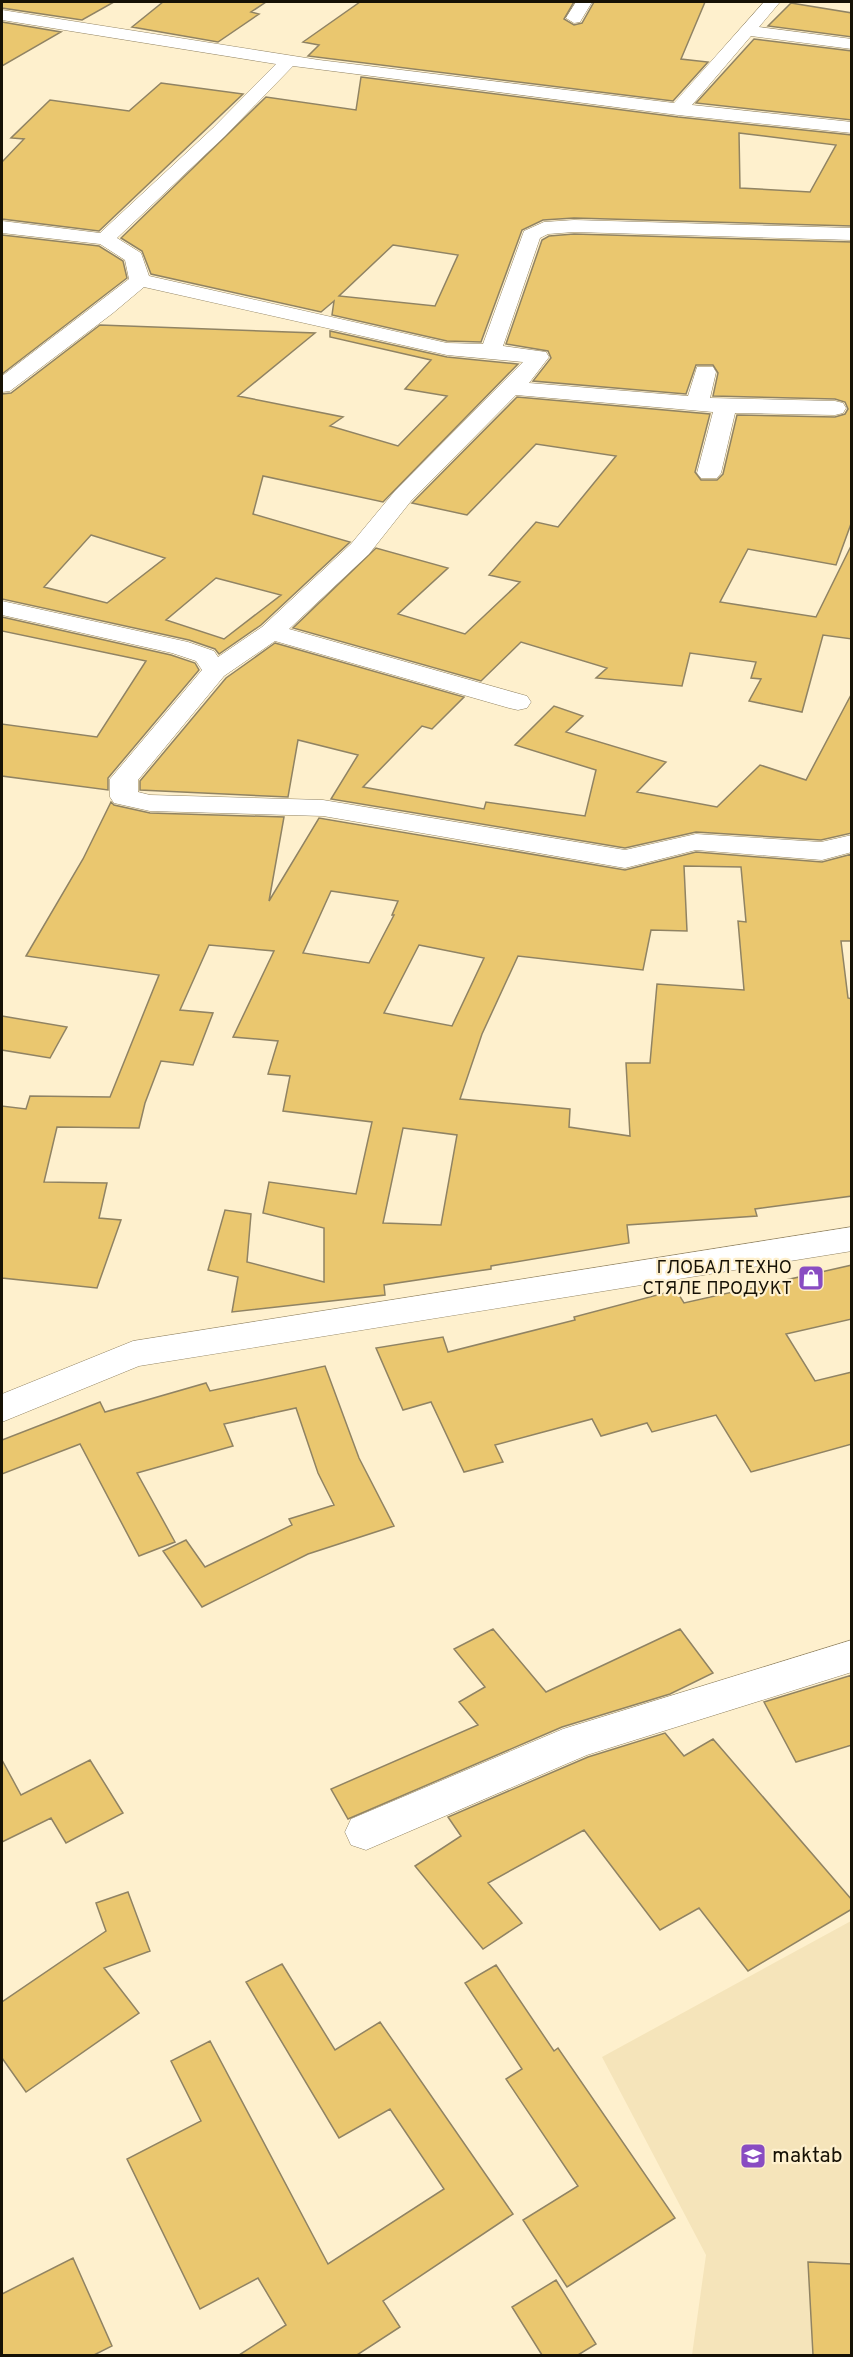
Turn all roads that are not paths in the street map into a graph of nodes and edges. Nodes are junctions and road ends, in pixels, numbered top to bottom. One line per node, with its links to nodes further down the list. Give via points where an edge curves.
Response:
1 (584, 2): 4 (street)
2 (772, 2): 5 (street)
3 (2, 15): 7 (street)
4 (573, 18)
5 (749, 31): 6 (street); 8 (street)
6 (852, 44)
7 (287, 62): 8 (street); 12 (street)
8 (678, 110): 9 (street)
9 (852, 128)
10 (2, 227): 12 (street)
11 (852, 234): 14 (street, via 544,228 531,235)
12 (105, 239): 13 (street, via 134,257)
13 (140, 280): 14 (street, via 447,350); 16 (street)
14 (491, 351): 17 (street, via 538,357)
15 (705, 372): 18 (street)
16 (4, 382)
17 (512, 387): 18 (street); 23 (street, via 403,496 360,549)
18 (697, 404): 19 (street)
19 (725, 406): 20 (street); 21 (street)
20 (836, 408)
21 (709, 473)
22 (2, 608): 24 (street, via 179,647 205,656)
23 (271, 632): 24 (street); 25 (street)
24 (215, 672): 26 (street, via 124,779 124,797 150,803 324,808 625,860 696,842 822,851)
25 (518, 702)
26 (852, 843)
27 (852, 1239): 28 (street, via 133,1354)
28 (2, 1409)
29 (852, 1656): 30 (street, via 577,1741)
30 (366, 1832)

